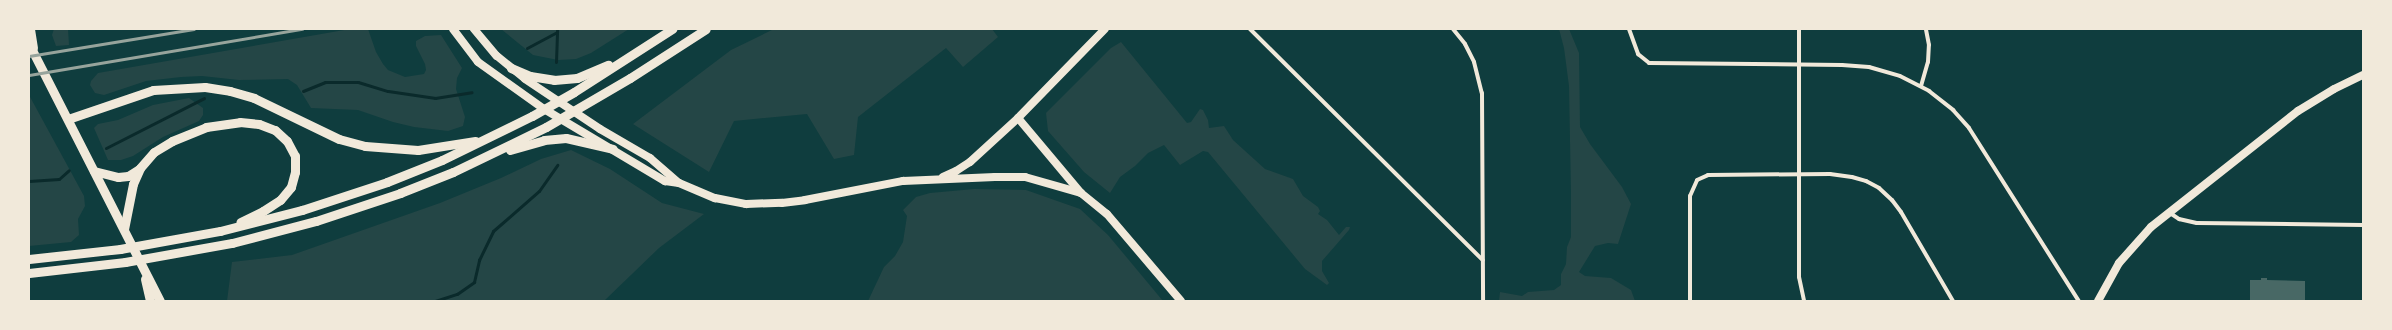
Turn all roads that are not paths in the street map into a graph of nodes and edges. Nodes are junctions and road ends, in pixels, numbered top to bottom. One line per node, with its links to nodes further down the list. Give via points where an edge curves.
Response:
1 (30, 29): 12 (highway)
2 (453, 29): 19 (main road, via 478,62)
3 (474, 29): 15 (main road, via 489,48)
4 (672, 29): 13 (highway)
5 (706, 29): 20 (highway)
6 (1105, 29): 21 (main road)
7 (1250, 29): 38 (street)
8 (1453, 29): 38 (street, via 1465,44 1474,62 1482,93)
9 (1629, 29): 14 (street, via 1636,50 1643,60 1656,64)
10 (1799, 29): 14 (street)
11 (1926, 29): 17 (street, via 1929,45 1928,62)
12 (31, 46): 22 (highway)
13 (630, 56): 15 (highway, via 565,80 538,78); 18 (highway)
14 (1798, 65): 17 (street, via 1869,67 1900,76); 29 (street)
15 (511, 68): 18 (main road)
16 (2363, 75): 33 (main road, via 2298,111)
17 (1921, 86): 48 (street, via 1944,102 1967,125)
18 (558, 102): 19 (highway); 20 (main road)
19 (544, 109): 23 (main road); 24 (highway)
20 (573, 112): 23 (highway); 31 (main road, via 650,158)
21 (1018, 118): 30 (main road, via 970,162); 32 (main road)
22 (68, 119): 24 (highway, via 152,90 205,87 230,90 254,98 333,136 364,146 418,150); 28 (highway)
23 (560, 119): 25 (main road); 26 (highway)
24 (490, 138): 36 (highway, via 365,190 302,210)
25 (613, 149): 26 (highway, via 576,139 560,138 544,140); 31 (main road, via 665,181)
26 (482, 159): 40 (highway, via 426,183 344,212 260,236 186,252)
27 (140, 168): 28 (highway, via 132,174 118,177); 35 (highway, via 131,191); 36 (highway, via 154,152 172,141 206,128 230,123 250,123 278,133 287,141 295,156 296,172 291,187 272,206)
28 (94, 171): 35 (highway)
29 (1799, 174): 45 (street, via 1708,175 1696,180 1692,189); 46 (street, via 1800,278); 47 (street, via 1847,176 1861,179 1879,188 1901,212)
30 (939, 178): 31 (main road, via 903,181 805,200 762,204 746,204 716,198); 32 (main road, via 1025,177)
31 (679, 183)
32 (1081, 193): 43 (main road, via 1107,214)
33 (2168, 212): 34 (street, via 2179,219 2197,223); 49 (main road, via 2129,250 2110,277)
34 (2363, 225)
35 (124, 229): 39 (highway)
36 (220, 231): 37 (highway, via 88,253)
37 (29, 259)
38 (1483, 260): 44 (street)
39 (142, 264): 41 (highway); 42 (highway)
40 (29, 273)
41 (150, 301)
42 (160, 301)
43 (1181, 301)
44 (1483, 301)
45 (1690, 301)
46 (1804, 301)
47 (1953, 301)
48 (2079, 301)
49 (2098, 301)

